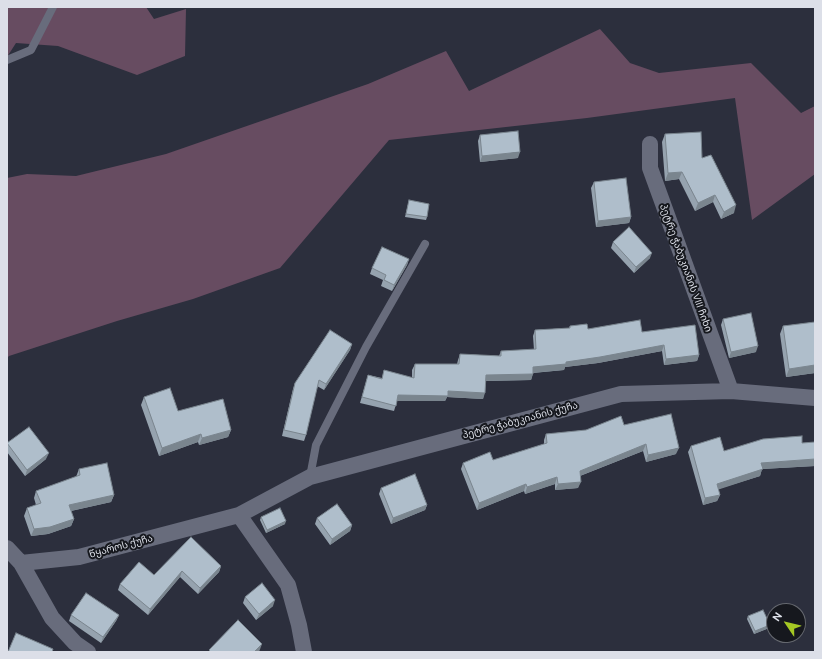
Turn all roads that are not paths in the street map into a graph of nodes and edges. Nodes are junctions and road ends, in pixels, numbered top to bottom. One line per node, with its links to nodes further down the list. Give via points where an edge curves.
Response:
1 (53, 7): 2 (lane, via 31,50)
2 (7, 60)
3 (650, 144): 5 (street, პეტრე ჭაბუკიანის VIII ჩიხი, via 650,168)
4 (425, 244): 7 (lane, via 366,347 316,445)
5 (731, 391): 6 (street, პეტრე ჭაბუკიანის ქუჩა); 7 (street, პეტრე ჭაბუკიანის ქუჩა, via 621,394)
6 (815, 398)
7 (310, 477): 8 (street, პეტრე ჭაბუკიანის ქუჩა)
8 (238, 515): 10 (street, წყაროს ქუჩა, via 79,557); 12 (street, via 288,585)
9 (7, 548): 10 (street)
10 (21, 563): 11 (street, via 52,618 75,643)
11 (88, 652)
12 (304, 652)

